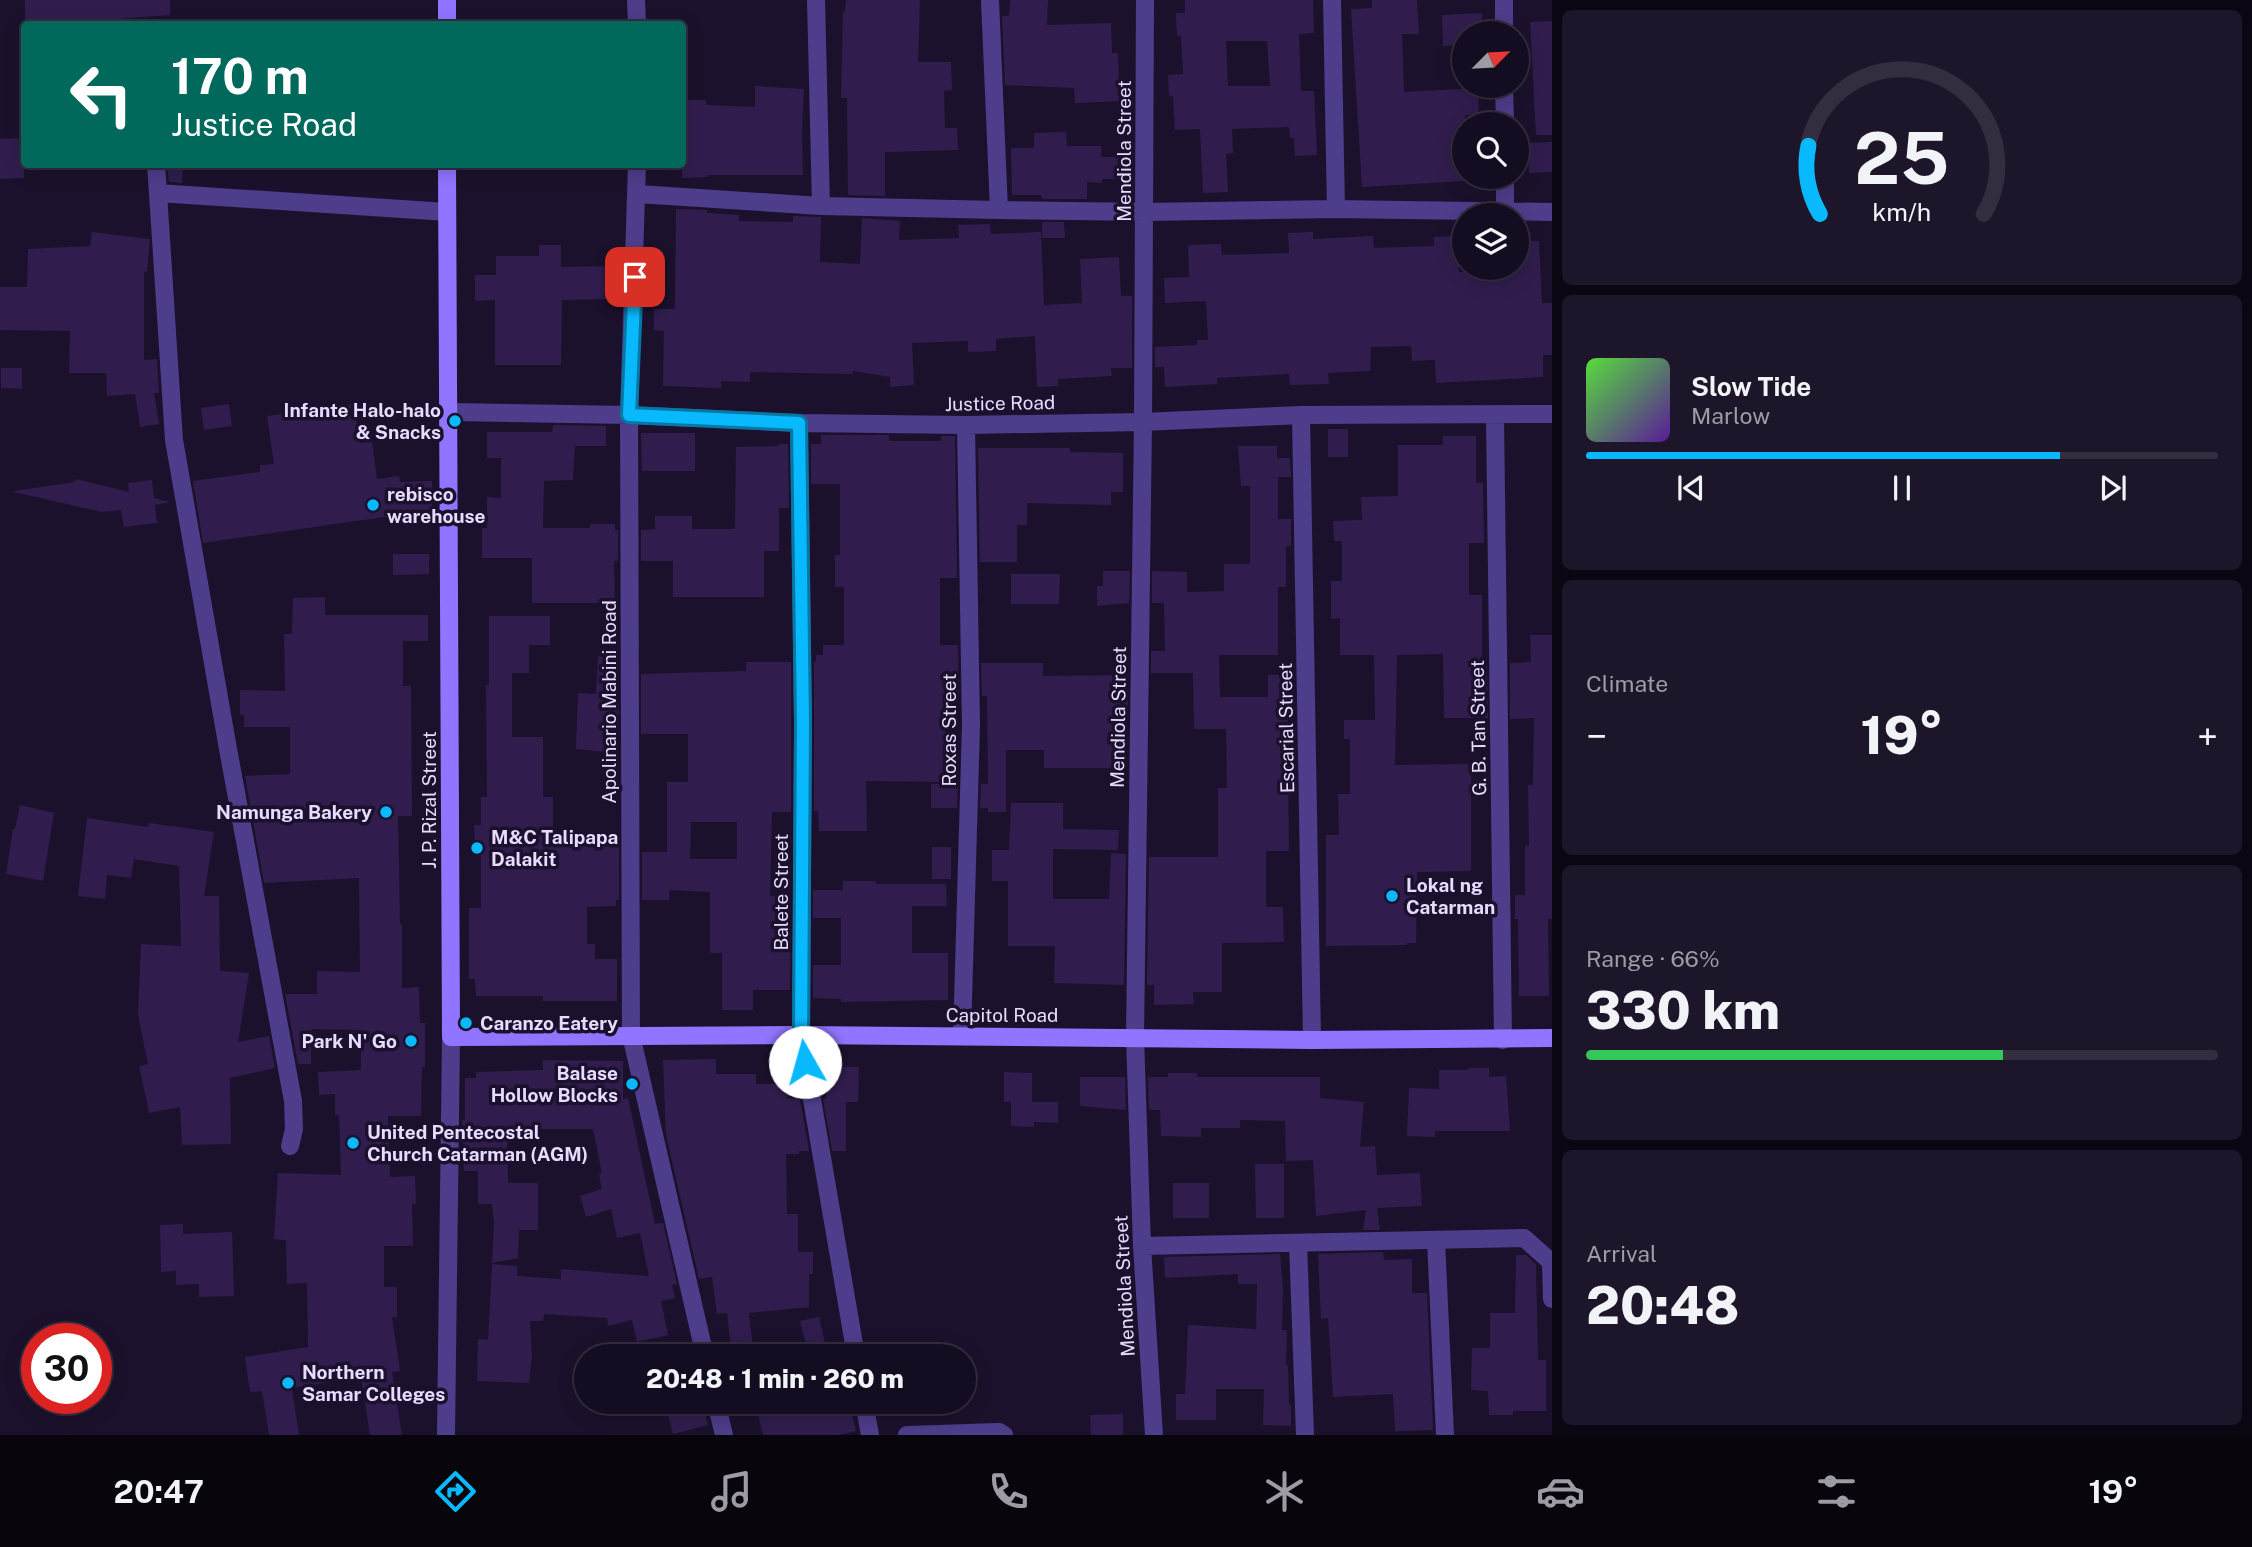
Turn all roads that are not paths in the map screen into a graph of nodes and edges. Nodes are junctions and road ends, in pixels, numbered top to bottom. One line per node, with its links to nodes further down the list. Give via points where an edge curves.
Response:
1 (447, 0): 8 (street)
2 (636, 0): 9 (street)
3 (816, 0): 16 (street)
4 (990, 0): 18 (street)
5 (1145, 0): 20 (street, Mendiola Street)
6 (1332, 0): 17 (street)
7 (1504, 0): 10 (street)
8 (447, 21)
9 (637, 21)
10 (1504, 21)
11 (156, 168): 14 (street)
12 (447, 168): 19 (street, J. P. Rizal Street)
13 (638, 168): 15 (street, Apolinario Mabini Road)
14 (158, 193): 19 (street); 40 (street, via 174,439 293,1101)
15 (638, 194): 16 (street); 26 (street, Apolinario Mabini Road)
16 (821, 206): 18 (street)
17 (1336, 209): 20 (street); 21 (street)
18 (999, 210): 20 (street)
19 (447, 212): 24 (street, J. P. Rizal Street)
20 (1145, 212): 29 (street, Mendiola Street)
21 (1452, 212)
22 (1529, 212): 23 (street)
23 (1552, 212)
24 (449, 412): 26 (street, Justice Road); 35 (street, J. P. Rizal Street)
25 (1552, 414): 28 (street, Justice Road)
26 (629, 415): 30 (street, Justice Road); 32 (street, Apolinario Mabini Road)
27 (1301, 415): 28 (street, Justice Road); 29 (street, Justice Road); 38 (street, Escarial Street)
28 (1495, 416): 39 (street, G. B. Tan Street)
29 (1143, 422): 31 (street, Justice Road); 36 (street, Mendiola Street)
30 (799, 423): 31 (street, Justice Road); 33 (street, Balete Street)
31 (966, 425): 34 (street, Roxas Street, via 971,725)
32 (631, 1035): 33 (street, Capitol Road); 35 (street, Capitol Road); 45 (street, Apolinario Mabini Road)
33 (801, 1035): 34 (street, Capitol Road); 46 (street, Balete Street)
34 (962, 1036): 36 (street, Capitol Road)
35 (452, 1037): 49 (street, J. P. Rizal Street)
36 (1135, 1037): 38 (street, Capitol Road); 43 (street, Mendiola Street)
37 (1552, 1038): 39 (street, Capitol Road)
38 (1312, 1040): 39 (street, Capitol Road)
39 (1503, 1040)
40 (290, 1146)
41 (1436, 1240): 42 (street); 44 (street, via 1524,1238 1550,1262); 56 (street)
42 (1298, 1243): 43 (street); 55 (street)
43 (1142, 1246): 54 (street, Mendiola Street)
44 (1552, 1299)
45 (702, 1344)
46 (854, 1344)
47 (719, 1414): 50 (street)
48 (866, 1414): 51 (street)
49 (446, 1435)
50 (724, 1435)
51 (870, 1435)
52 (907, 1435): 53 (street)
53 (1004, 1435)
54 (1154, 1435)
55 (1305, 1435)
56 (1445, 1435)

